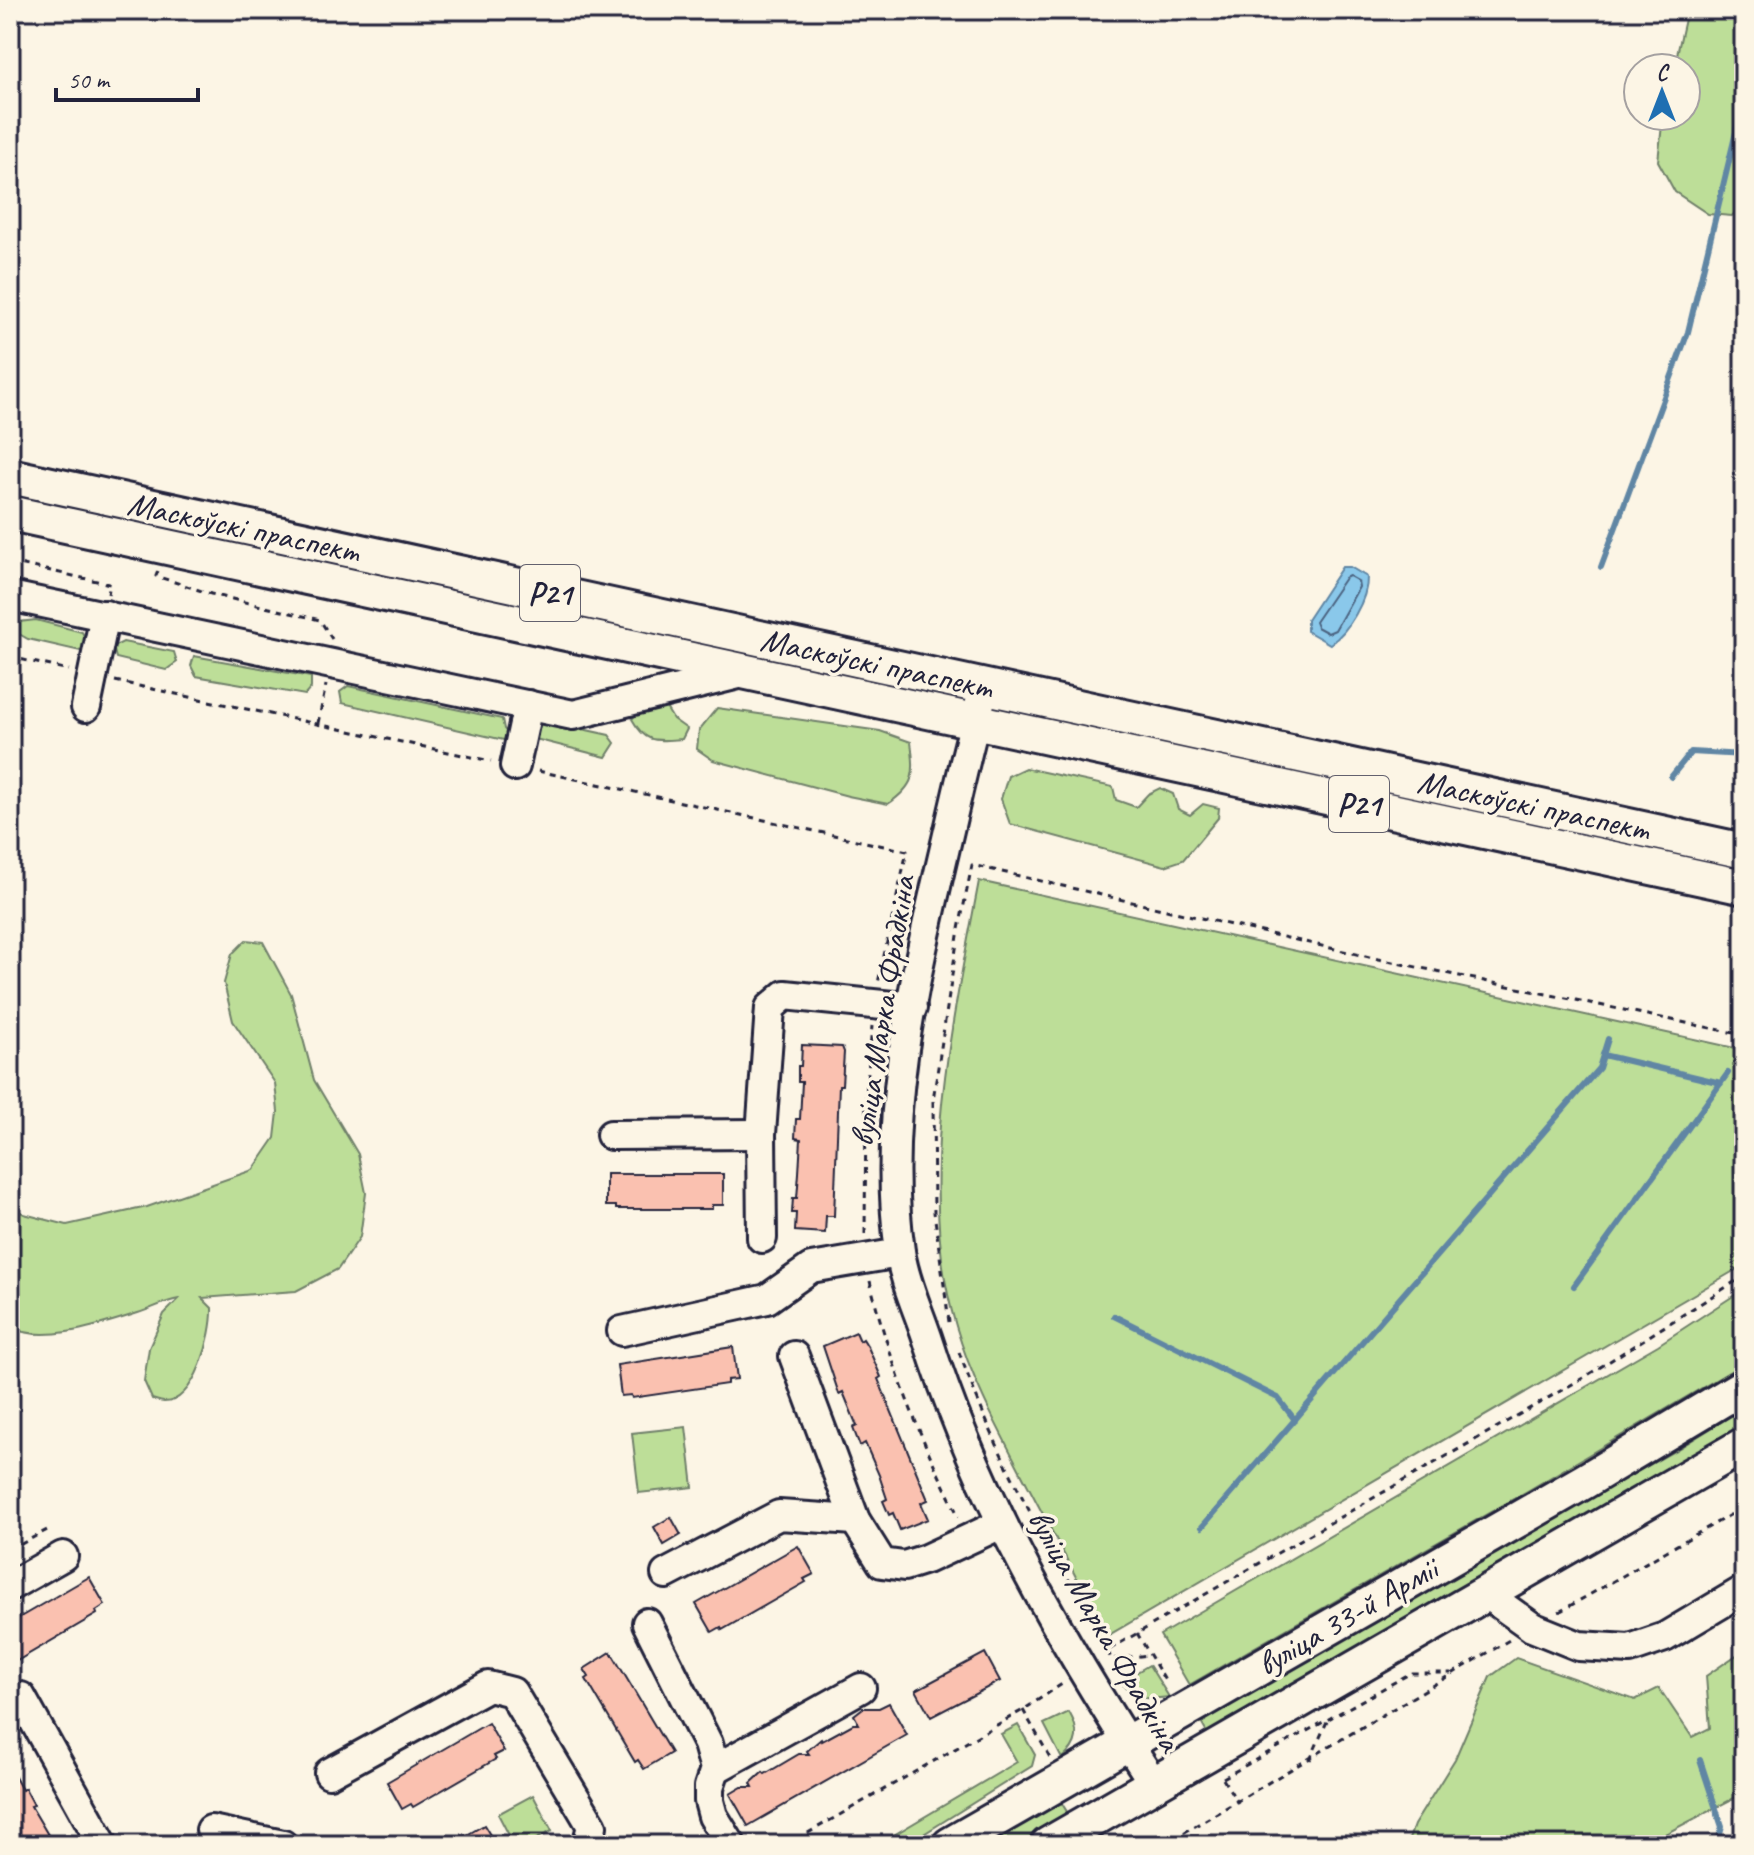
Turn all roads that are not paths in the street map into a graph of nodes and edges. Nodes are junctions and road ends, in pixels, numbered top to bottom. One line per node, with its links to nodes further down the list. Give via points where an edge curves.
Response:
1 (10, 476): 6 (main road, Маскоўскі праспект / Р21)
2 (10, 513): 5 (main road, Маскоўскі праспект / Р21)
3 (10, 596): 4 (street)
4 (105, 615): 7 (street); 8 (street)
5 (747, 672): 7 (street, via 573,715); 9 (main road, Маскоўскі праспект / Р21)
6 (984, 687): 9 (street, вуліца Марка Фрадкіна); 11 (main road, Маскоўскі праспект / Р21)
7 (528, 705): 10 (street)
8 (86, 707)
9 (975, 722): 12 (main road, Маскоўскі праспект / Р21); 13 (street, вуліца Марка Фрадкіна)
10 (515, 766)
11 (1744, 851)
12 (1744, 887)
13 (912, 1008): 14 (street, via 785,995 770,1008); 17 (street, вуліца Марка Фрадкіна, via 894,1167)
14 (761, 1134): 15 (street); 16 (street)
15 (611, 1135)
16 (762, 1238)
17 (900, 1253): 18 (street, via 811,1268 767,1299); 23 (street, вуліца Марка Фрадкіна, via 940,1378)
18 (622, 1331)
19 (794, 1356): 22 (street)
20 (1744, 1386): 32 (main road, вуліца 33-й Арміі)
21 (1744, 1445): 28 (main road, вуліца 33-й Арміі)
22 (855, 1520): 23 (street, via 882,1563 904,1566); 25 (street, via 779,1515)
23 (1001, 1524): 32 (street, вуліца Марка Фрадкіна)
24 (63, 1556): 26 (street)
25 (666, 1574)
26 (10, 1586)
27 (1744, 1590): 28 (street, via 1665,1637 1630,1649 1579,1646 1532,1627)
28 (1486, 1594): 35 (main road, вуліца 33-й Арміі)
29 (647, 1623): 33 (street, via 708,1744)
30 (861, 1688): 33 (street)
31 (21, 1697): 37 (street)
32 (1127, 1742): 35 (street, вуліца Марка Фрадкіна); 41 (main road, вуліца 33-й Арміі)
33 (715, 1769): 40 (street, via 709,1801)
34 (329, 1773): 39 (street, via 488,1686 512,1692 592,1826)
35 (1154, 1784): 42 (main road, вуліца 33-й Арміі)
36 (211, 1830): 38 (street)
37 (103, 1845)
38 (283, 1845)
39 (587, 1845)
40 (731, 1845)
41 (950, 1845)
42 (1048, 1845)

